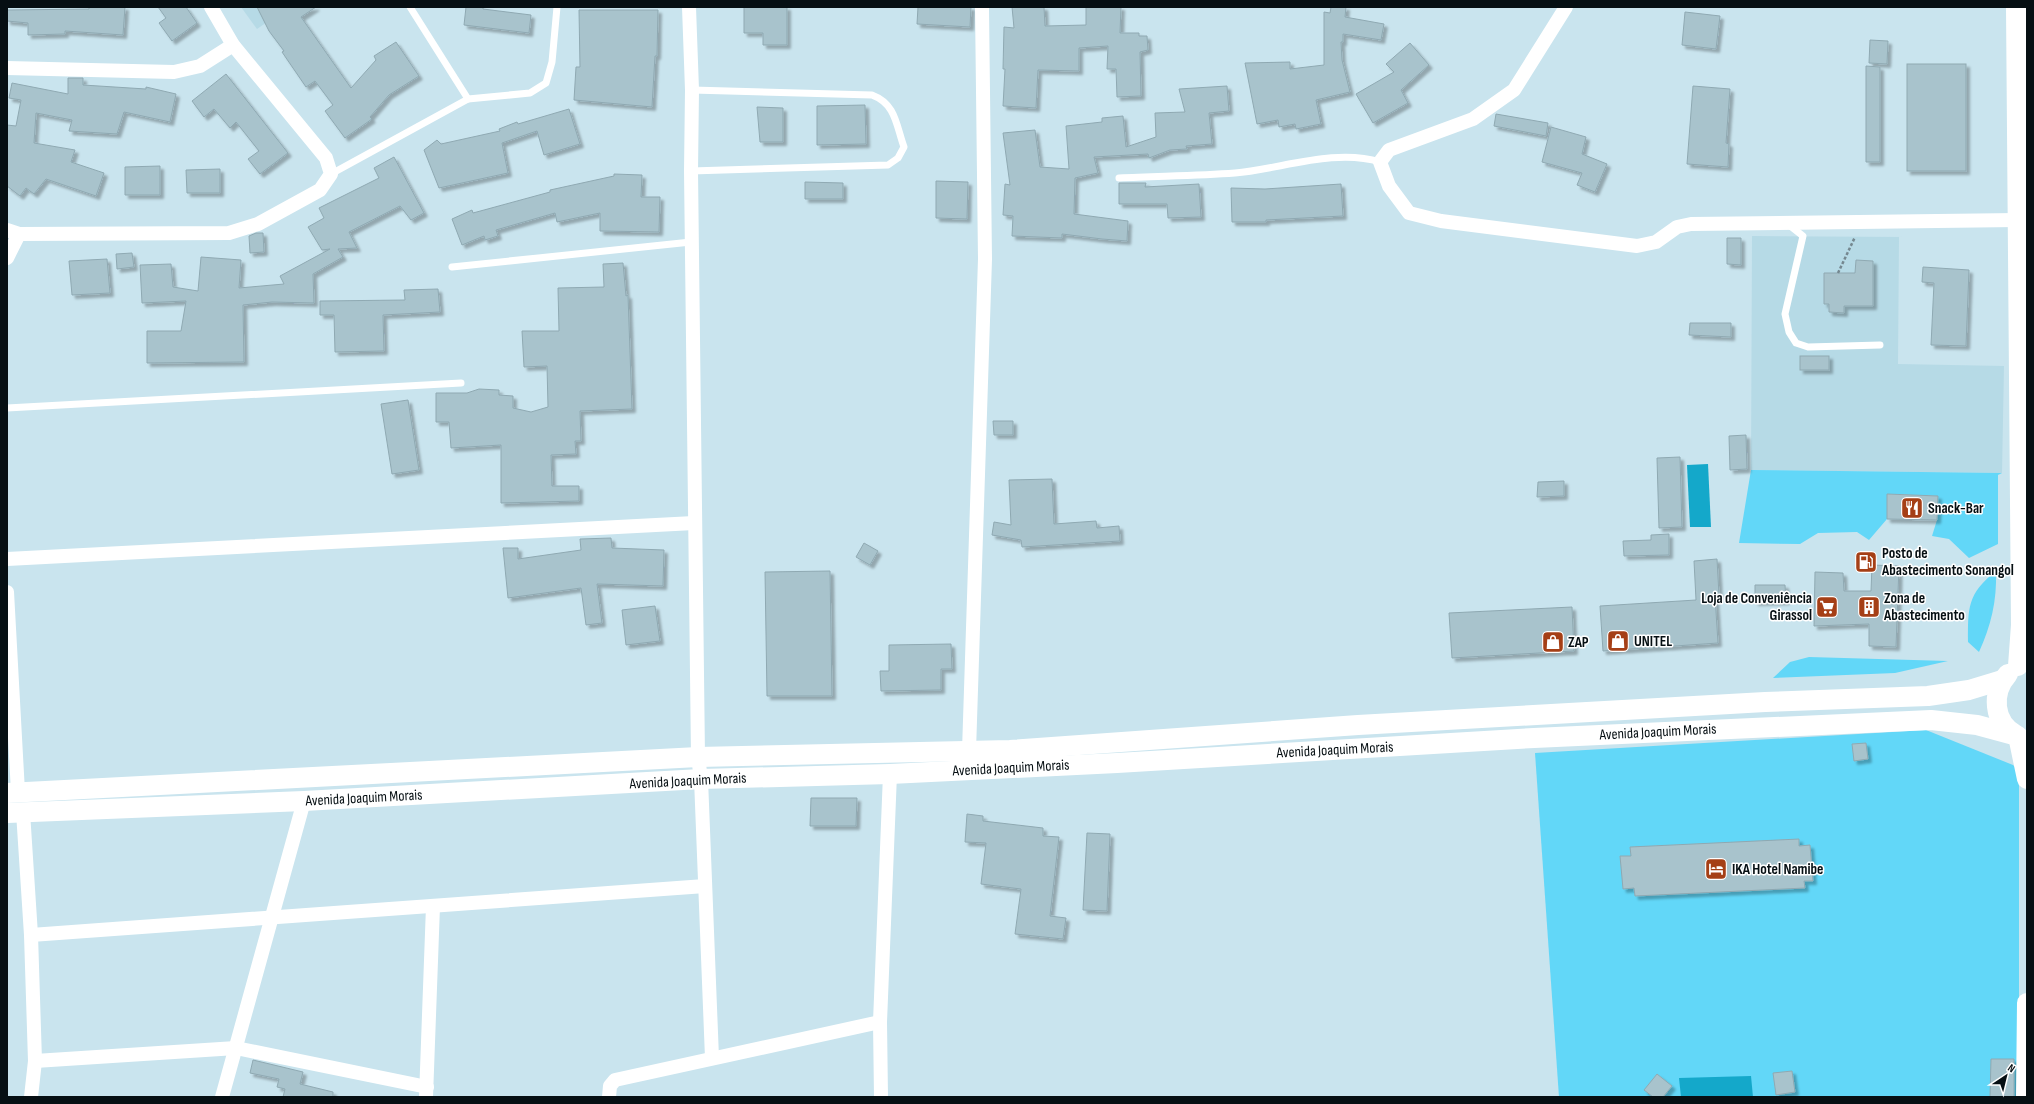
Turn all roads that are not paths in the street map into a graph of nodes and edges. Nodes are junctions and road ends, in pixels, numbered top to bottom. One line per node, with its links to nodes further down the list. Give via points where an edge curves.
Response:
1 (211, 7): 8 (street)
2 (410, 7): 11 (lane)
3 (557, 7): 11 (lane, via 552,62 546,83 530,93)
4 (689, 7): 10 (street)
5 (982, 7): 31 (street, via 985,259)
6 (1566, 7): 12 (street, via 1514,90 1473,119 1389,150)
7 (2016, 7): 16 (street)
8 (233, 45): 9 (street, via 200,66 174,72); 14 (street, via 326,158)
9 (7, 68)
10 (692, 90): 13 (street); 13 (lane, via 872,95 882,99 890,107 904,147 898,158 888,165)
11 (468, 99): 14 (lane)
12 (1380, 162): 15 (lane, via 1366,158 1342,157 1235,173); 17 (street, via 1389,186 1408,213 1441,221 1637,246 1656,242 1677,227 1691,224)
13 (691, 171): 19 (street)
14 (332, 174): 18 (street, via 320,190 258,224 229,233)
15 (1119, 178)
16 (2017, 220): 17 (street); 28 (street)
17 (1787, 223): 22 (lane, via 1803,236 1785,314 1789,332 1796,342 1808,347)
18 (13, 232): 20 (street)
19 (692, 242): 21 (lane); 25 (street)
20 (7, 258)
21 (452, 267)
22 (1880, 345)
23 (461, 383): 24 (lane)
24 (7, 408)
25 (694, 523): 26 (street); 32 (street)
26 (7, 559)
27 (7, 592): 36 (street)
28 (2023, 665): 29 (street, via 2009,672)
29 (2002, 680): 30 (street, via 1997,692 1996,705 2000,718 2007,728); 31 (street, Avenida Joaquim Morais, via 1969,690 1928,696 1765,702 1366,724)
30 (2020, 737): 33 (street, Avenida Joaquim Morais, via 1978,725 1931,720 1534,738 1125,763); 35 (street)
31 (969, 752): 32 (street, Avenida Joaquim Morais)
32 (698, 757): 34 (street); 36 (street, Avenida Joaquim Morais)
33 (890, 774): 34 (street, Avenida Joaquim Morais); 44 (street)
34 (701, 779): 37 (street, Avenida Joaquim Morais); 39 (street)
35 (2027, 779)
36 (12, 793)
37 (304, 801): 38 (street, Avenida Joaquim Morais); 41 (street)
38 (15, 813): 42 (street)
39 (705, 886): 40 (street); 46 (street)
40 (433, 906): 41 (street); 48 (street)
41 (271, 917): 42 (street); 45 (street)
42 (31, 934): 47 (street)
43 (2027, 1003): 53 (street)
44 (880, 1022): 46 (street); 52 (street)
45 (236, 1048): 47 (street); 48 (street); 50 (street)
46 (712, 1058): 51 (street, via 615,1080 610,1086)
47 (34, 1061): 49 (street)
48 (426, 1092)
49 (31, 1097)
50 (222, 1097)
51 (609, 1097)
52 (881, 1097)
53 (2026, 1097)

